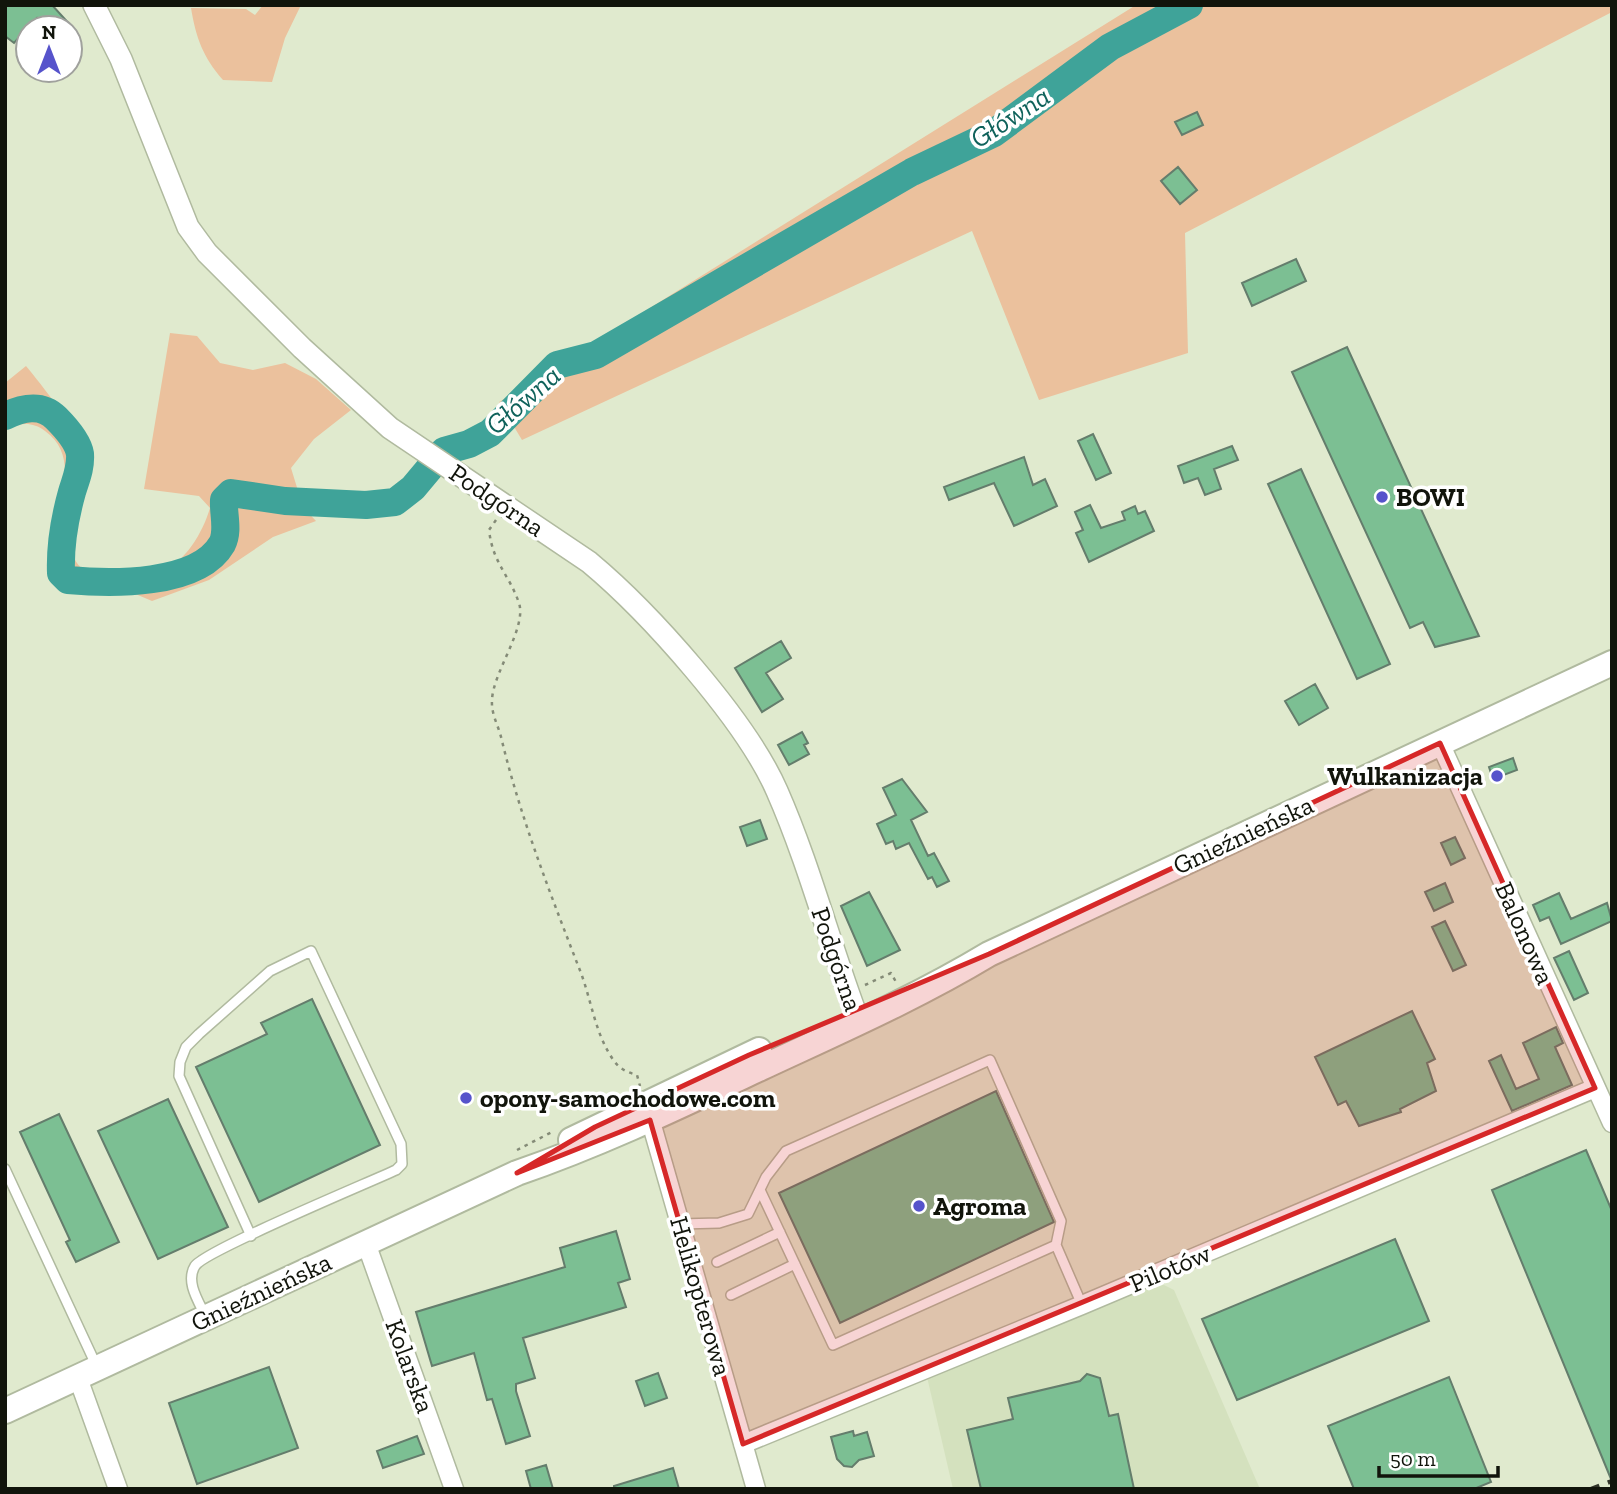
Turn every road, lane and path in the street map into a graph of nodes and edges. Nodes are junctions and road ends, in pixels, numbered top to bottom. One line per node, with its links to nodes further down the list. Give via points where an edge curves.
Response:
1 (94, 5): 2 (street, Podgórna, via 194,236 232,280 369,410 410,443)
2 (507, 506): 8 (street, Podgórna, via 616,584 686,662 758,754 777,791); 10 (path, via 489,530 491,551 519,604 519,618 492,697 493,716 519,807 597,1027 611,1058 623,1071 637,1075)
3 (1612, 663): 4 (main road, Gnieźnieńska)
4 (1440, 743): 5 (main road, Gnieźnieńska); 9 (street, Balonowa)
5 (989, 954): 7 (main road, Gnieźnieńska); 8 (main road, Gnieźnieńska, via 940,983)
6 (856, 981): 7 (path, via 864,985 891,973)
7 (898, 987): 8 (main road, Gnieźnieńska)
8 (856, 1014): 10 (main road, Gnieźnieńska)
9 (1595, 1088): 11 (street, Balonowa); 24 (street, Pilotów)
10 (648, 1112): 13 (main road, Gnieźnieńska, via 585,1132); 16 (street, Helikopterowa)
11 (1612, 1123)
12 (561, 1127): 13 (path)
13 (516, 1162): 19 (main road, Gnieźnieńska)
14 (5, 1169): 26 (lane)
15 (760, 1190): 16 (lane, via 748,1214 719,1223); 17 (lane); 20 (lane, via 786,1151 990,1060 1061,1220)
16 (680, 1224): 28 (street, Helikopterowa)
17 (780, 1232): 21 (lane); 22 (lane)
18 (251, 1236): 18 (lane, via 180,1076 180,1062 186,1047 270,971 311,951 401,1144 402,1164); 25 (lane, via 202,1258 194,1267 192,1286)
19 (366, 1243): 25 (main road, Gnieźnieńska); 30 (street, Kolarska)
20 (1056, 1245): 22 (lane, via 833,1345); 24 (lane)
21 (717, 1262)
22 (795, 1264): 23 (lane)
23 (731, 1295)
24 (1082, 1305): 28 (street, Pilotów)
25 (206, 1318): 26 (main road, Gnieźnieńska)
26 (88, 1373): 27 (main road, Gnieźnieńska); 29 (street)
27 (5, 1411)
28 (743, 1444): 31 (street, Helikopterowa)
29 (118, 1489)
30 (454, 1489)
31 (756, 1489)

